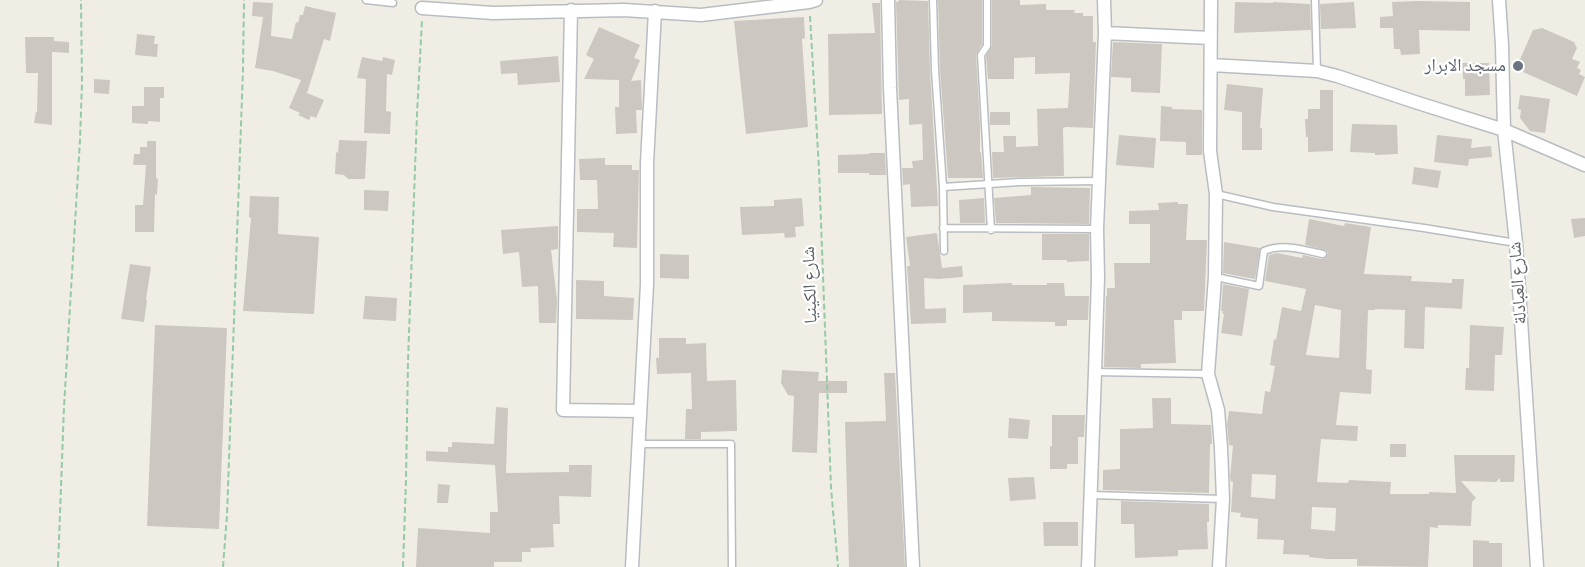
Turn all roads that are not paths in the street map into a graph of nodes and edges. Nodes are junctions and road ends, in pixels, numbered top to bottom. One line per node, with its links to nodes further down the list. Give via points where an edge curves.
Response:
1 (366, 0): 10 (lane)
2 (888, 0): 39 (street)
3 (933, 0): 22 (lane)
4 (987, 0): 21 (lane, via 987,46 981,55)
5 (1104, 0): 14 (street)
6 (1211, 0): 15 (street)
7 (1315, 0): 17 (lane)
8 (1499, 0): 18 (street, شارع العبادلة)
9 (813, 1): 13 (street, via 701,15)
10 (393, 3)
11 (422, 8): 12 (street, via 493,13)
12 (571, 10): 13 (street); 33 (street, via 563,410)
13 (655, 12): 33 (street)
14 (1105, 33): 15 (street); 20 (street)
15 (1210, 38): 16 (street)
16 (1210, 65): 17 (street); 23 (street, via 1210,151)
17 (1317, 71): 18 (street)
18 (1504, 130): 19 (street); 27 (street, شارع العبادلة)
19 (1585, 165)
20 (1099, 181): 21 (lane); 25 (street)
21 (988, 185): 22 (lane); 26 (lane)
22 (943, 187): 24 (lane)
23 (1216, 194): 27 (lane, via 1273,207); 30 (street)
24 (944, 228): 26 (lane); 28 (lane)
25 (1097, 229): 26 (lane); 31 (street)
26 (991, 230)
27 (1516, 243): 42 (street, شارع العبادلة)
28 (944, 251)
29 (1323, 254): 30 (lane, via 1276,246 1264,251 1259,286)
30 (1215, 277): 32 (street)
31 (1095, 372): 32 (lane); 35 (street)
32 (1208, 374): 36 (street, via 1218,410)
33 (640, 411): 34 (street)
34 (638, 444): 37 (street); 38 (lane, via 731,444)
35 (1091, 495): 36 (lane); 40 (street)
36 (1223, 499): 41 (street)
37 (632, 567)
38 (732, 567)
39 (913, 567)
40 (1088, 567)
41 (1220, 567)
42 (1537, 567)

